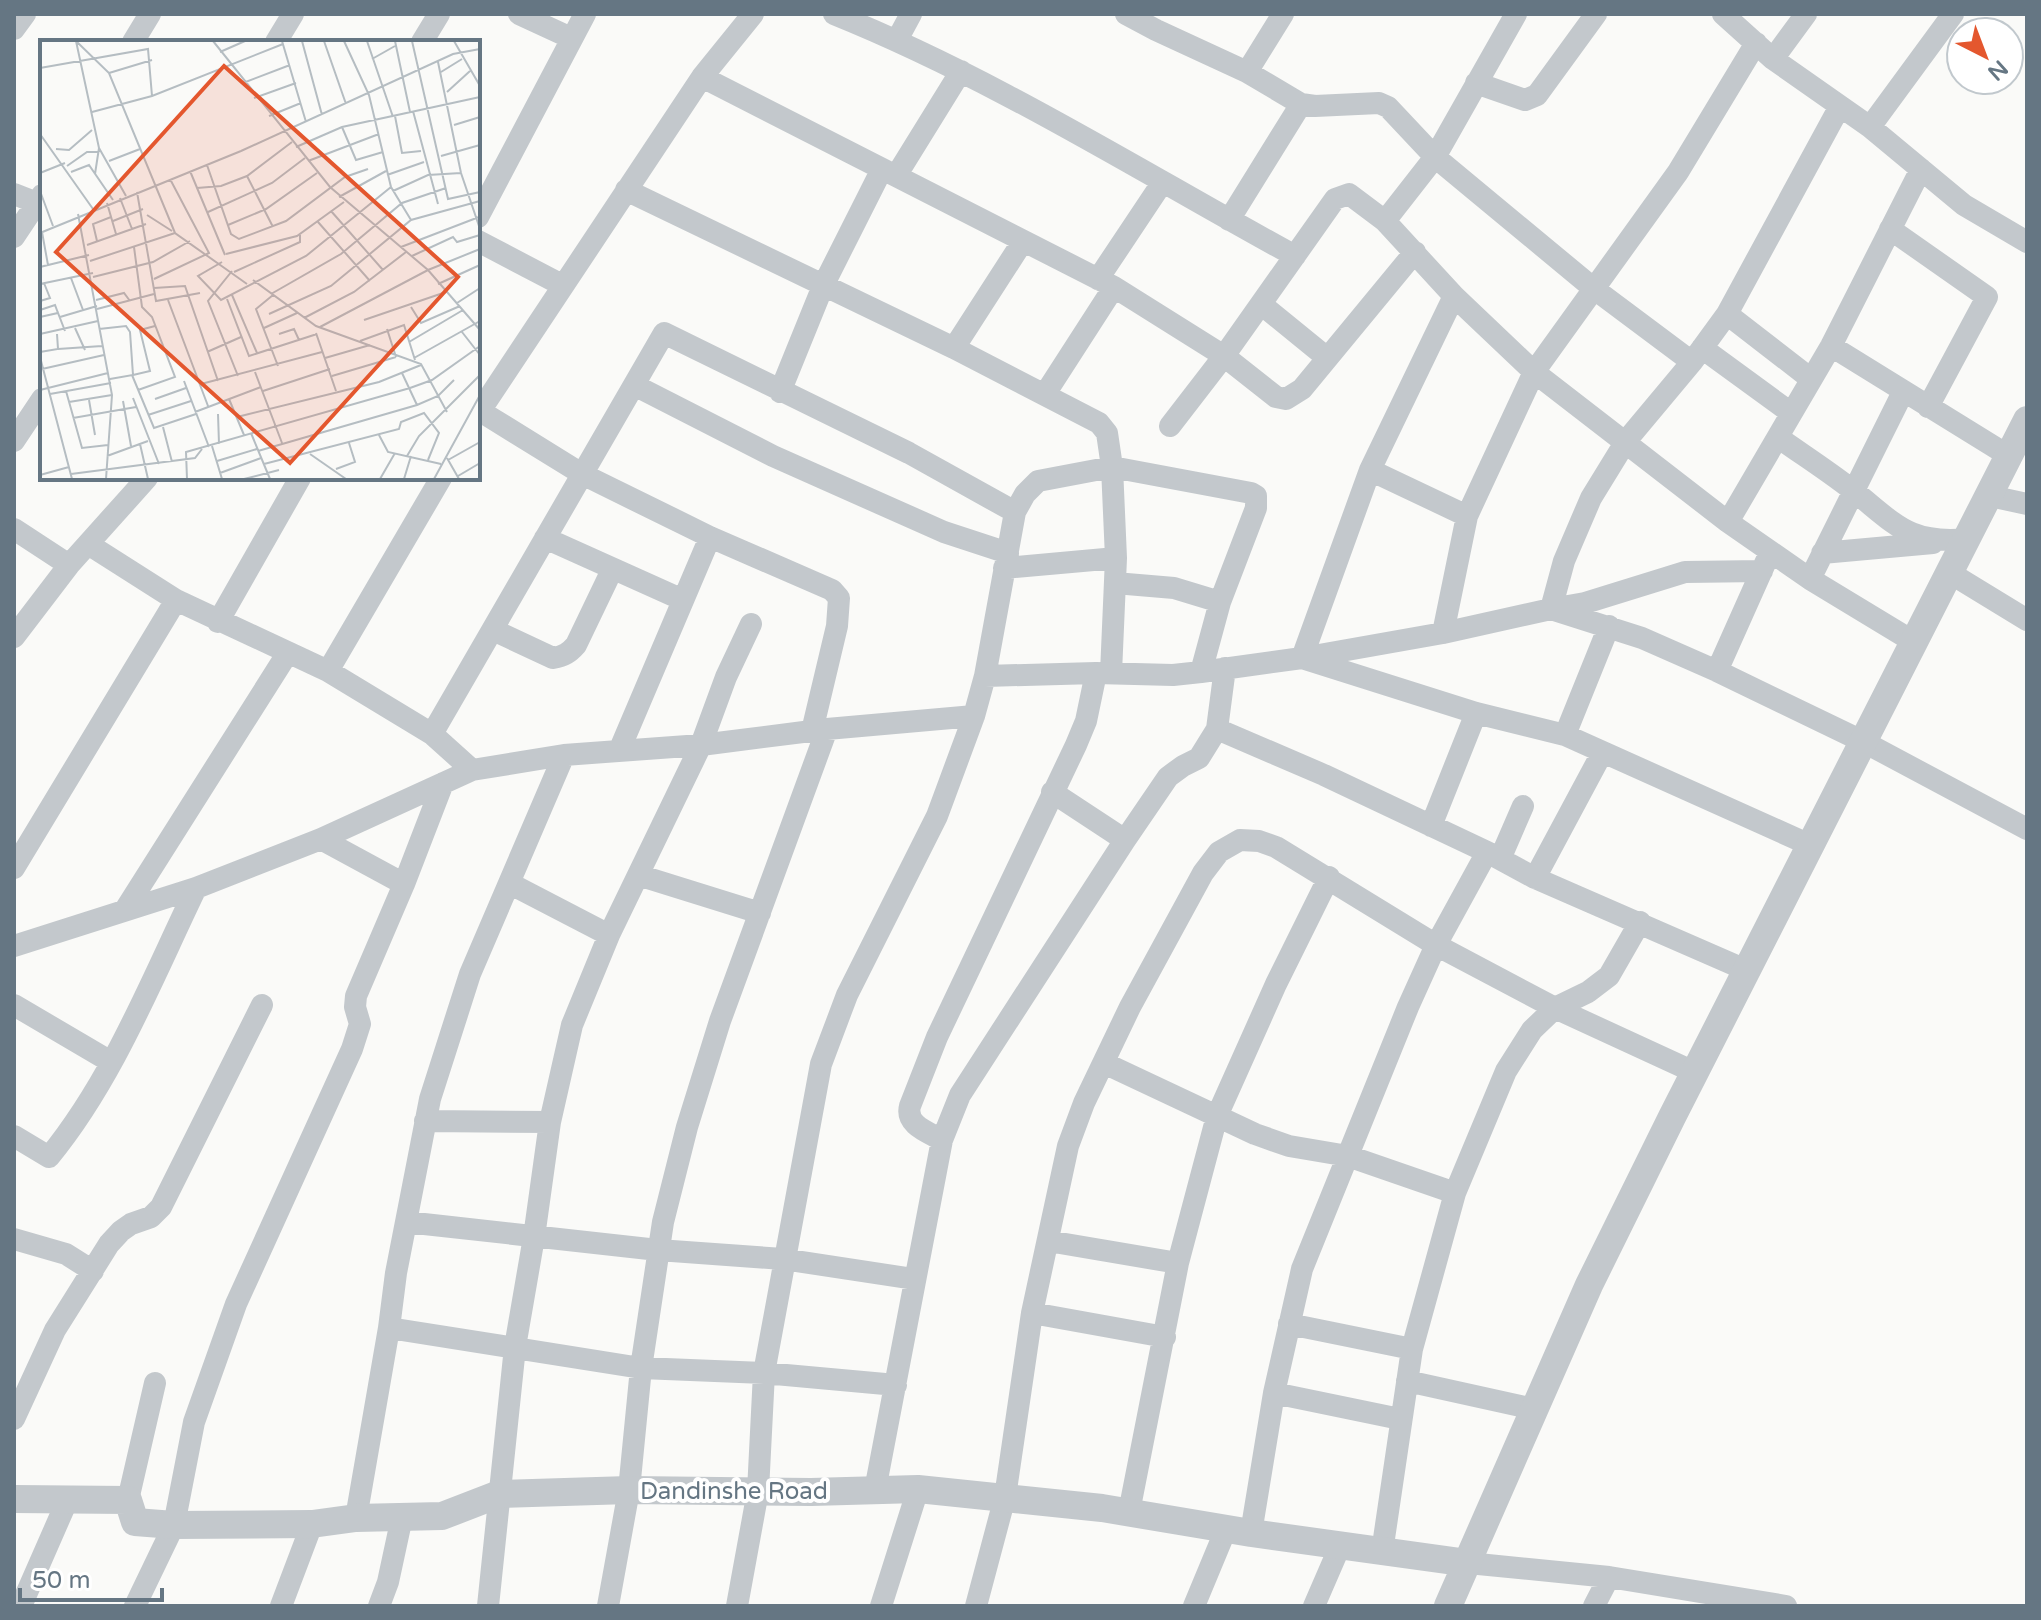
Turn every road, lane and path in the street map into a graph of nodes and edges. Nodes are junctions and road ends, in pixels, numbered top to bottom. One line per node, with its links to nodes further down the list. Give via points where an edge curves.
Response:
1 (25, 14): 18 (street)
2 (150, 14): 20 (street)
3 (293, 14): 21 (street)
4 (439, 14): 22 (street)
5 (519, 14): 19 (street)
6 (585, 14): 19 (street)
7 (753, 14): 28 (street)
8 (834, 14): 23 (street)
9 (911, 14): 23 (street)
10 (1126, 14): 17 (street)
11 (1283, 14): 27 (street)
12 (1516, 14): 29 (street)
13 (1596, 14): 29 (street, via 1531,99)
14 (1723, 14): 24 (street)
15 (1806, 14): 25 (street)
16 (1953, 14): 32 (street)
17 (1160, 22): 27 (street)
18 (14, 29)
19 (571, 38): 40 (street)
20 (134, 40)
21 (277, 40)
22 (423, 40)
23 (897, 40): 26 (street)
24 (1756, 43): 25 (street); 53 (street, via 1678,172)
25 (1773, 59): 31 (street)
26 (961, 71): 35 (street); 36 (street)
27 (1247, 72): 30 (street)
28 (702, 77): 35 (street); 37 (street)
29 (1476, 83): 33 (street)
30 (1301, 104): 33 (street, via 1379,103 1400,117); 41 (street)
31 (1840, 106): 32 (street); 56 (street)
32 (1870, 127): 34 (street)
33 (1435, 157): 42 (street); 53 (street)
34 (1921, 169): 43 (street); 47 (street, via 1964,205)
35 (889, 172): 45 (street); 52 (street)
36 (1162, 183): 41 (street); 50 (street)
37 (626, 190): 51 (street); 52 (street)
38 (14, 194): 39 (street)
39 (40, 199): 44 (street)
40 (480, 213)
41 (1229, 220): 49 (street)
42 (1385, 221): 48 (street); 49 (street, via 1356,198 1342,195)
43 (1890, 229): 57 (street); 69 (street, via 1987,297)
44 (14, 237)
45 (1023, 241): 50 (street); 58 (street)
46 (480, 242): 51 (street)
47 (2027, 242)
48 (1415, 252): 54 (street); 61 (street)
49 (1295, 256): 55 (street)
50 (1106, 283): 60 (street); 67 (street)
51 (562, 285): 70 (street)
52 (823, 286): 58 (street); 65 (street)
53 (1593, 288): 59 (street); 62 (street)
54 (1454, 296): 62 (street); 80 (street)
55 (1261, 304): 60 (street); 61 (street)
56 (1727, 314): 59 (street); 63 (street)
57 (1831, 346): 63 (street); 66 (street)
58 (954, 348): 67 (street)
59 (1697, 355): 71 (street); 77 (street)
60 (1224, 356): 61 (street, via 1276,397 1286,399 1302,389); 74 (street)
61 (1326, 357)
62 (1534, 372): 77 (street); 89 (street)
63 (1811, 379): 71 (street)
64 (634, 385): 65 (street, via 664,333); 81 (street); 98 (street, via 773,456)
65 (780, 392): 88 (street, via 909,453)
66 (1903, 392): 69 (street); 85 (street)
67 (1045, 394): 79 (street, via 1099,423 1107,433)
68 (40, 402): 76 (street)
69 (1928, 407): 78 (street)
70 (480, 411)
71 (1791, 413): 75 (street)
72 (480, 414): 81 (street)
73 (2027, 420): 78 (street)
74 (1170, 426)
75 (1779, 438): 85 (street); 90 (street)
76 (14, 441)
77 (1626, 441): 90 (street); 108 (street, via 1591,498 1564,561)
78 (2009, 456): 86 (street)
79 (1112, 467): 88 (street, via 1038,481); 97 (street); 107 (street, via 1256,496)
80 (1370, 470): 89 (street); 117 (street)
81 (582, 474): 92 (street); 93 (street)
82 (145, 480): 95 (street)
83 (299, 480): 110 (street)
84 (440, 480): 120 (street)
85 (1853, 490): 94 (street, via 1892,524 1920,537); 96 (street)
86 (1990, 496): 87 (street); 94 (street)
87 (2027, 504)
88 (1015, 512): 98 (street)
89 (1467, 516): 114 (street)
90 (1728, 522): 99 (street)
91 (14, 529): 100 (street)
92 (710, 537): 106 (street); 128 (street, via 832,590 839,598)
93 (545, 538): 101 (street); 113 (street)
94 (1955, 540): 96 (street); 102 (street)
95 (88, 544): 100 (street); 105 (street)
96 (1822, 553): 103 (street)
97 (1116, 558): 98 (street); 104 (street)
98 (1006, 560): 124 (street)
99 (1766, 561): 103 (street); 108 (street, via 1685,572); 121 (street)
100 (69, 565): 115 (street)
101 (612, 570): 106 (street); 113 (street, via 576,645 562,657 553,658)
102 (1950, 573): 109 (street); 116 (street)
103 (1810, 579): 116 (street)
104 (1115, 583): 107 (street, via 1174,588); 123 (street)
105 (176, 600): 110 (street); 146 (street)
106 (683, 600): 133 (street)
107 (1220, 602): 122 (street)
108 (1551, 609): 112 (street); 114 (street)
109 (2027, 620)
110 (218, 622): 118 (street)
111 (751, 624): 132 (street)
112 (1609, 626): 121 (street); 130 (street)
113 (493, 630): 129 (street)
114 (1443, 633): 117 (street)
115 (14, 637)
116 (1914, 642): 131 (street)
117 (1299, 653): 119 (street); 125 (street)
118 (287, 654): 120 (street); 153 (street)
119 (1225, 668): 122 (street); 127 (street)
120 (328, 671): 129 (street)
121 (1717, 671): 131 (street)
122 (1201, 672): 123 (street)
123 (1104, 673): 124 (street); 138 (street)
124 (985, 676): 126 (street)
125 (1476, 713): 130 (street); 140 (street)
126 (974, 716): 128 (street); 178 (street, via 937,816 847,995 821,1064)
127 (1217, 729): 140 (street); 143 (street, via 1199,758 1168,777)
128 (819, 730): 132 (street); 154 (street)
129 (432, 734): 136 (street)
130 (1565, 735): 134 (street)
131 (1862, 741): 141 (street); 144 (street)
132 (701, 745): 133 (street); 147 (street)
133 (619, 751): 135 (street)
134 (1602, 753): 144 (street); 149 (street)
135 (564, 755): 136 (street); 150 (street)
136 (472, 770): 137 (street)
137 (443, 783): 142 (street); 151 (street)
138 (1052, 792): 143 (street); 170 (street, via 910,1106 910,1121)
139 (1523, 806): 145 (street)
140 (1431, 826): 145 (street)
141 (2027, 829)
142 (321, 839): 151 (street); 152 (street)
143 (1125, 840): 170 (street, via 960,1095)
144 (1810, 845): 159 (street)
145 (1493, 855): 149 (street); 157 (street)
146 (14, 868)
147 (638, 875): 154 (street); 156 (street)
148 (1329, 877): 157 (street); 164 (street, via 1259,841 1240,840 1219,852); 166 (street)
149 (1535, 878): 155 (street)
150 (509, 883): 156 (street); 167 (street, via 470,974)
151 (404, 884): 210 (street, via 356,996 360,1024 352,1049 236,1304 194,1422)
152 (196, 888): 153 (street); 163 (street)
153 (125, 910): 158 (street)
154 (760, 913): 177 (street, via 687,1127)
155 (1640, 922): 159 (street); 162 (street, via 1609,976)
156 (609, 935): 168 (street, via 572,1025)
157 (1436, 945): 162 (street); 171 (street)
158 (14, 946)
159 (1746, 970): 165 (street)
160 (14, 1005): 163 (street)
161 (262, 1005): 180 (street, via 161,1207 121,1231)
162 (1555, 1008): 165 (street); 172 (street, via 1532,1030 1506,1071)
163 (111, 1062): 169 (street, via 49,1157)
164 (1104, 1063): 166 (street); 176 (street, via 1068,1146)
165 (1694, 1072): 194 (street)
166 (1217, 1116): 171 (street, via 1289,1146); 179 (street)
167 (425, 1121): 168 (street); 173 (street)
168 (550, 1122): 174 (street)
169 (14, 1136)
170 (942, 1140): 181 (street)
171 (1348, 1156): 172 (street); 183 (street, via 1302,1269)
172 (1455, 1193): 187 (street)
173 (406, 1222): 174 (street); 184 (street)
174 (534, 1237): 177 (street); 186 (street)
175 (14, 1239): 180 (street, via 66,1254)
176 (1048, 1241): 179 (street); 182 (street)
177 (658, 1250): 178 (street); 188 (street)
178 (783, 1259): 181 (street); 189 (street)
179 (1178, 1263): 185 (street)
180 (93, 1271): 195 (street, via 55,1330)
181 (914, 1279): 192 (street)
182 (1032, 1313): 185 (street); 202 (street)
183 (1289, 1324): 187 (street); 193 (street)
184 (389, 1328): 186 (street); 208 (street)
185 (1165, 1337): 206 (street)
186 (515, 1347): 188 (street); 201 (street)
187 (1412, 1349): 190 (street)
188 (641, 1368): 189 (street); 198 (street)
189 (764, 1373): 192 (street); 200 (street)
190 (1407, 1381): 194 (street); 196 (street)
191 (155, 1383): 204 (street)
192 (896, 1385): 199 (street)
193 (1274, 1393): 196 (street); 211 (street)
194 (1534, 1409): 214 (street)
195 (14, 1419)
196 (1400, 1419): 213 (street)
197 (918, 1489): 199 (street, Dandinshe Road); 202 (street, Dandinshe Road); 224 (street)
198 (629, 1490): 200 (street, Dandinshe Road); 201 (street, Dandinshe Road); 222 (street)
199 (875, 1490): 200 (street, Dandinshe Road)
200 (758, 1491): 223 (street)
201 (499, 1494): 207 (street, Dandinshe Road, via 442,1516); 221 (street)
202 (1005, 1497): 206 (street, Dandinshe Road); 225 (street)
203 (14, 1499): 205 (street)
204 (128, 1500): 205 (street); 210 (street, Dandinshe Road, via 135,1522)
205 (67, 1501): 217 (street)
206 (1129, 1512): 211 (street, Dandinshe Road)
207 (402, 1517): 208 (street, Dandinshe Road); 220 (street)
208 (356, 1518): 209 (street, Dandinshe Road)
209 (312, 1524): 210 (street, Dandinshe Road); 219 (street)
210 (174, 1525): 218 (street)
211 (1239, 1531): 212 (street, Dandinshe Road); 226 (street)
212 (1340, 1546): 213 (street, Dandinshe Road); 227 (street)
213 (1382, 1552): 214 (street, Dandinshe Road)
214 (1468, 1563): 215 (street); 228 (street)
215 (1609, 1577): 216 (street); 229 (street)
216 (1755, 1603): 230 (street)
217 (21, 1606)
218 (135, 1606)
219 (281, 1606)
220 (379, 1606)
221 (488, 1606)
222 (608, 1606)
223 (737, 1606)
224 (881, 1606)
225 (976, 1606)
226 (1194, 1606)
227 (1314, 1606)
228 (1448, 1606)
229 (1594, 1606)
230 (1786, 1606)

